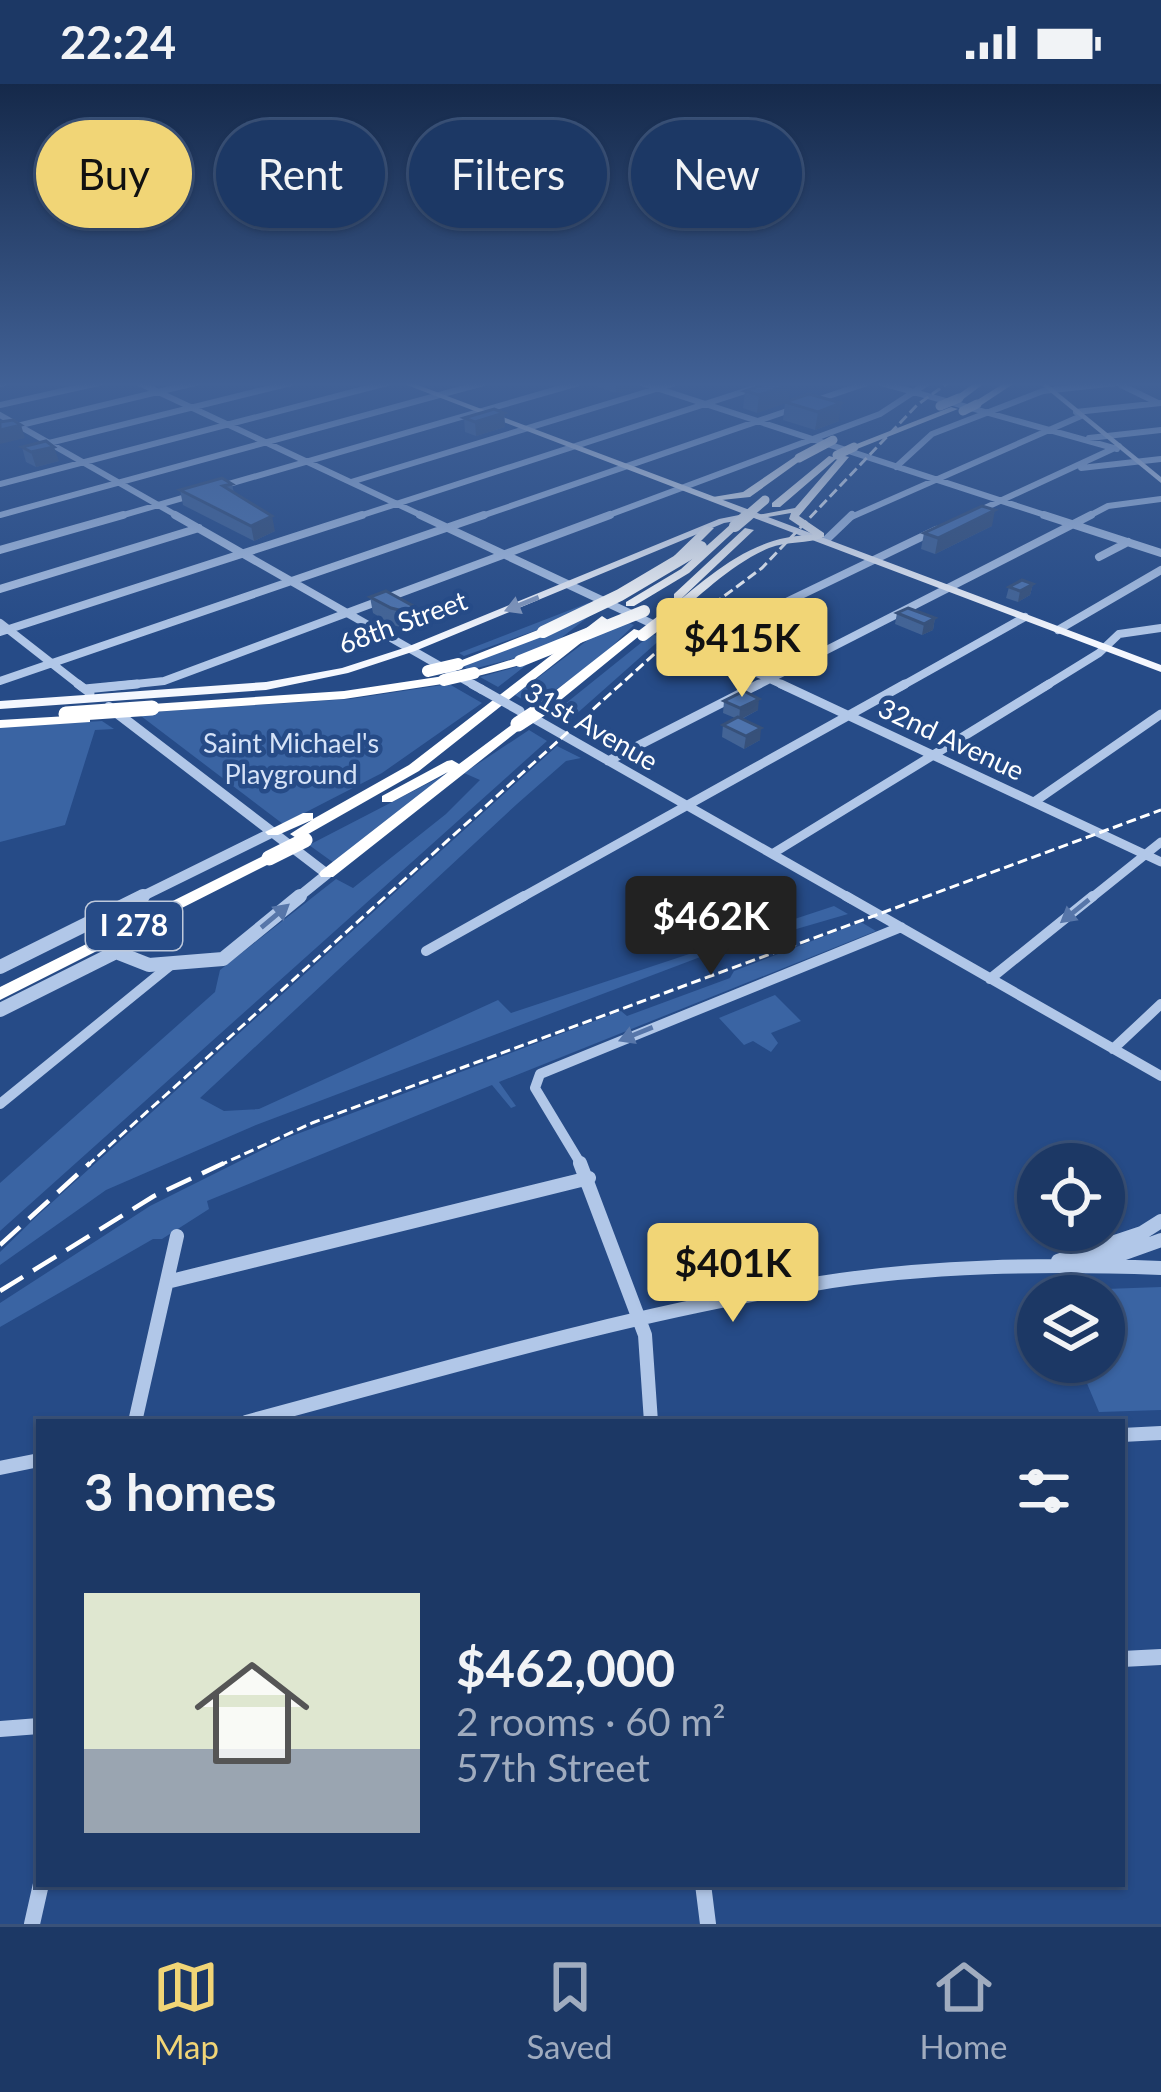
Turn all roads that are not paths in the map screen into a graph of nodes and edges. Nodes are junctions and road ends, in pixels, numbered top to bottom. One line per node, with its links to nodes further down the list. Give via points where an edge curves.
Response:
1 (60, 468): 23 (street)
2 (92, 468): 21 (street, 31st Avenue)
3 (173, 468): 21 (street)
4 (287, 468): 24 (street)
5 (320, 468): 20 (street, 32nd Avenue)
6 (397, 468): 20 (street)
7 (509, 468): 31 (street)
8 (621, 468): 40 (street)
9 (631, 468): 25 (main road)
10 (738, 468): 25 (street)
11 (786, 468): 22 (highway, bridge)
12 (813, 468): 30 (highway, I 278)
13 (824, 468): 33 (highway)
14 (899, 468): 19 (street)
15 (959, 468): 19 (street)
16 (1073, 468): 18 (street)
17 (1084, 468): 18 (street)
18 (1068, 470): 29 (street)
19 (933, 479): 29 (street); 43 (street)
20 (351, 482): 31 (street, 32nd Avenue)
21 (119, 483): 32 (street, 31st Avenue); 34 (street)
22 (766, 483): 27 (highway, via 740,497); 35 (highway, via 753,496)
23 (0, 484)
24 (217, 488)
25 (684, 488): 27 (main road); 48 (street)
26 (200, 492): 32 (street)
27 (712, 498): 35 (main road); 42 (main road, via 724,512)
28 (1161, 499): 37 (street, via 1108,506)
29 (1000, 501): 36 (street); 37 (street)
30 (771, 503): 38 (highway, I 278, bridge); 58 (highway, I 278, via 709,566)
31 (397, 504): 40 (street, 32nd Avenue); 47 (street)
32 (158, 505): 41 (street, 31st Avenue); 45 (street)
33 (801, 506): 35 (highway); 43 (highway, via 794,520)
34 (0, 515)
35 (758, 516): 42 (main road, 68th Street); 43 (main road); 51 (highway, via 761,535)
36 (961, 519)
37 (1072, 524): 44 (street); 56 (street)
38 (735, 526): 55 (highway, bridge); 58 (highway, I 278)
39 (944, 526): 50 (street)
40 (448, 527): 48 (street, 32nd Avenue); 53 (street)
41 (199, 528): 47 (street, 31st Avenue); 57 (street)
42 (709, 528): 54 (main road, 68th Street); 55 (highway)
43 (816, 537): 50 (main road); 51 (highway, via 773,539)
44 (1128, 542): 46 (street); 49 (street)
45 (0, 550)
46 (1161, 553)
47 (243, 554): 53 (street, 31st Avenue); 61 (street)
48 (506, 555): 54 (street, 32nd Avenue); 59 (street)
49 (1100, 557)
50 (874, 560): 56 (main road); 64 (street)
51 (737, 563): 58 (highway)
52 (1161, 575): 63 (street)
53 (292, 581): 59 (street, 31st Avenue); 67 (street)
54 (570, 585): 64 (street, 32nd Avenue); 66 (main road, 68th Street, one-way to 66)
55 (637, 586): 58 (highway); 74 (highway, bridge, via 458,664 330,688)
56 (947, 588): 60 (main road); 69 (street)
57 (0, 589)
58 (643, 610): 74 (highway, bridge, via 589,638 444,680 344,695); 75 (highway, I 278, via 602,615); 80 (highway, I 278, bridge, via 641,633)
59 (348, 613): 66 (street, 31st Avenue); 72 (street, via 152,685)
60 (1025, 617): 63 (main road); 78 (street)
61 (3, 628): 67 (street)
62 (1161, 628): 65 (street, via 1119,634)
63 (1058, 630): 65 (main road)
64 (698, 645): 69 (street, 32nd Avenue)
65 (1104, 647): 68 (main road); 81 (street)
66 (411, 649): 72 (main road, 68th Street, via 291,682); 80 (street, 31st Avenue, bridge)
67 (52, 664): 70 (street); 71 (street)
68 (1161, 669)
69 (770, 679): 78 (street, 32nd Avenue); 82 (street)
70 (73, 680): 72 (street); 73 (street)
71 (0, 681)
72 (91, 694): 73 (main road, 68th Street); 79 (street)
73 (52, 702): 77 (main road, 68th Street)
74 (153, 705): 77 (highway, bridge)
75 (488, 710): 85 (highway); 86 (highway, I 278, via 403,776)
76 (1161, 714): 83 (street)
77 (0, 715): 79 (highway)
78 (848, 715): 81 (street, 32nd Avenue); 84 (street)
79 (121, 717): 85 (street)
80 (519, 717): 82 (street, 31st Avenue); 86 (highway, I 278, via 438,772); 92 (highway)
81 (934, 755): 83 (street, 32nd Avenue); 88 (street)
82 (608, 761): 84 (street, 31st Avenue)
83 (1034, 802): 89 (street, 32nd Avenue)
84 (686, 805): 88 (street, 31st Avenue); 94 (street)
85 (273, 832): 92 (street); 96 (street)
86 (301, 837): 90 (highway, I 278, bridge)
87 (1161, 842): 89 (street)
88 (772, 854): 93 (street, 31st Avenue)
89 (1146, 854): 91 (street, 32nd Avenue); 97 (street, one-way to 97)
90 (266, 855): 98 (highway, I 278); 99 (highway, I 278)
91 (1161, 862)
92 (327, 874): 95 (street, one-way to 92, via 223,959)
93 (901, 927): 97 (street, 31st Avenue); 105 (street, one-way to 105, via 540,1074 535,1088)
94 (426, 951)
95 (172, 964): 101 (street, via 116,952); 104 (street)
96 (0, 967)
97 (990, 979): 102 (street, 31st Avenue)
98 (0, 982)
99 (0, 994)
100 (1161, 1004): 102 (street)
101 (0, 1010)
102 (1113, 1049): 103 (street, 31st Avenue)
103 (1161, 1076)
104 (0, 1104)
105 (589, 1178): 111 (street); 112 (street)
106 (1161, 1221): 109 (street)
107 (177, 1236): 111 (street)
108 (1161, 1240): 109 (street)
109 (1049, 1264): 110 (street); 112 (street, via 881,1274)
110 (1161, 1268)
111 (167, 1282): 113 (street)
112 (638, 1318): 114 (street); 115 (street)
113 (136, 1419)
114 (257, 1419)
115 (651, 1419)
116 (1161, 1433): 117 (street)
117 (1125, 1436)
118 (36, 1461): 119 (street)
119 (0, 1468)
120 (1161, 1657): 121 (street)
121 (1125, 1659)
122 (36, 1726): 123 (street)
123 (0, 1729)
124 (39, 1887): 126 (street)
125 (704, 1887): 127 (street)
126 (32, 1924)
127 (708, 1924)

